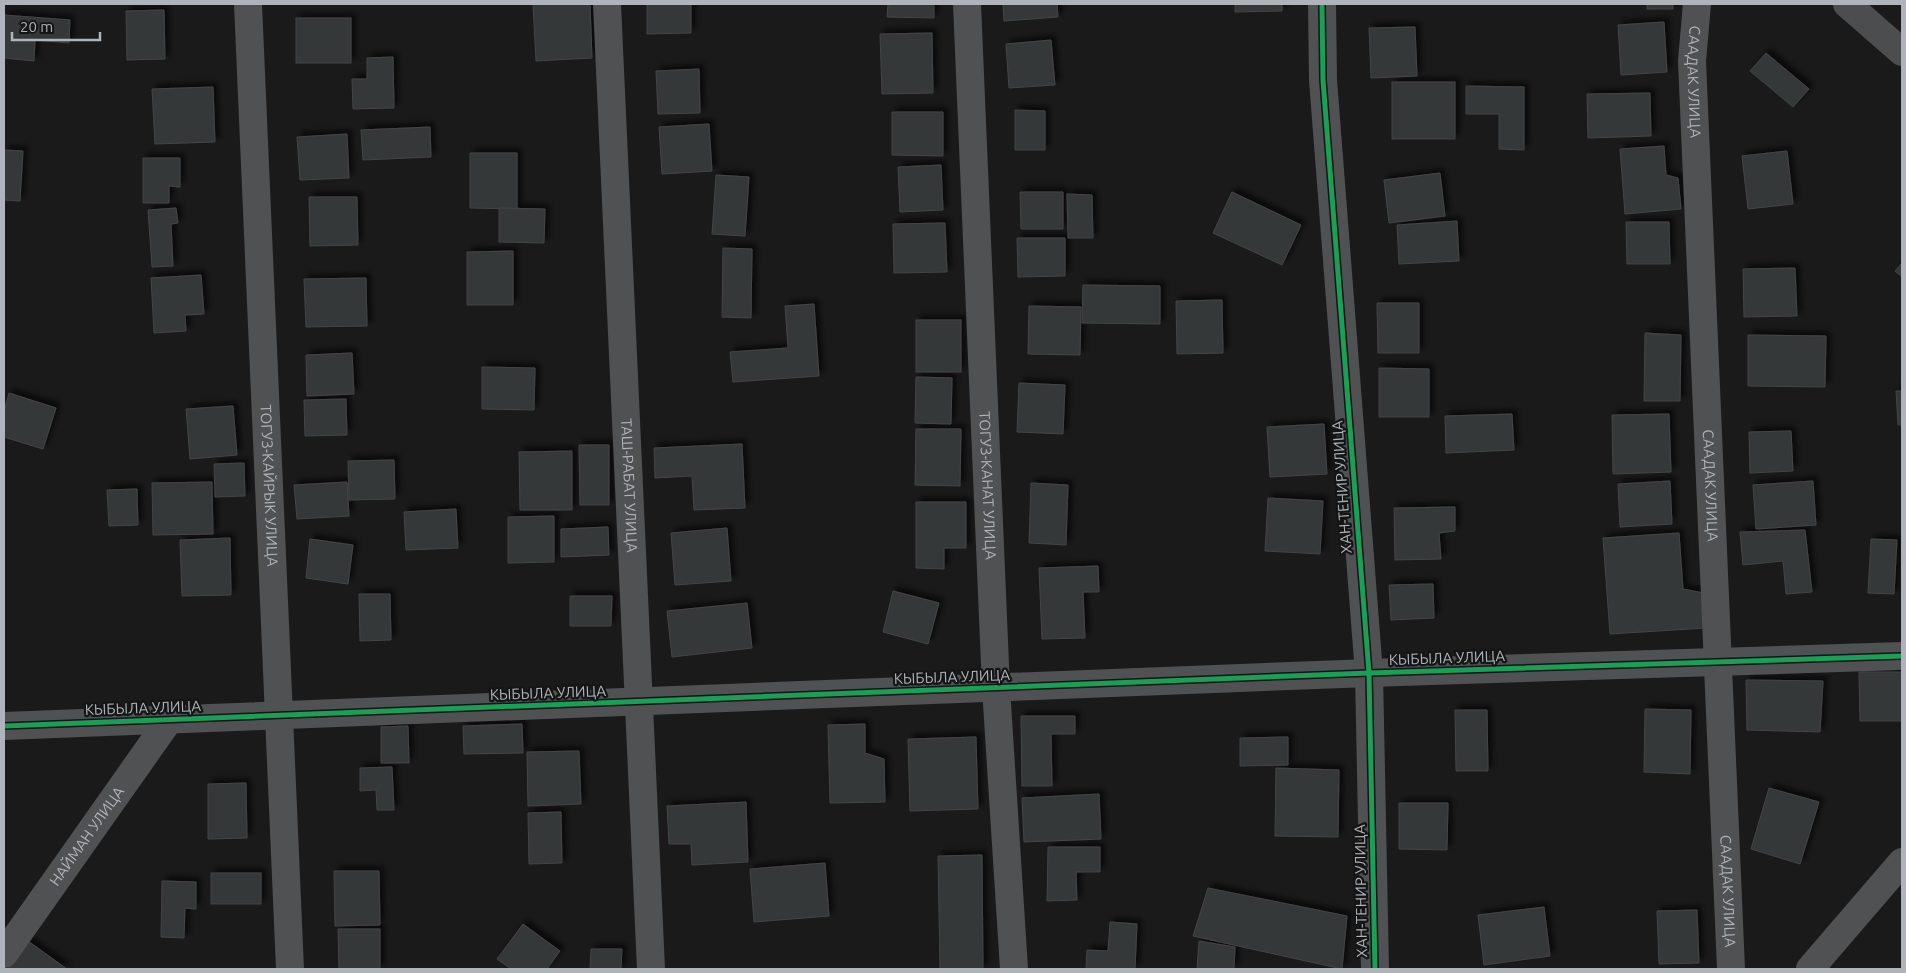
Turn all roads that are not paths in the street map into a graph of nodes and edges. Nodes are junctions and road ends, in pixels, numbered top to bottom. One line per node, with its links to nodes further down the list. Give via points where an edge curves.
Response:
1 (248, 4): 13 (street, ТОГУЗ-КАЙРЫК УЛИЦА)
2 (607, 4): 12 (street, ТАШ-РАБАТ УЛИЦА)
3 (967, 4): 11 (street, ТОГУЗ-КАНАТ УЛИЦА)
4 (1322, 4): 10 (street, ХАН-ТЕНИР УЛИЦА, via 1323,80)
5 (1697, 4): 9 (street, СААДАК УЛИЦА, via 1692,61)
6 (1847, 4): 7 (main road)
7 (1902, 52)
8 (1902, 656): 9 (street, КЫБЫЛА УЛИЦА)
9 (1717, 662): 10 (street, КЫБЫЛА УЛИЦА); 22 (street, СААДАК УЛИЦА)
10 (1369, 673): 11 (street, КЫБЫЛА УЛИЦА); 21 (street, ХАН-ТЕНИР УЛИЦА)
11 (996, 688): 12 (street, КЫБЫЛА УЛИЦА); 20 (street, ТОГУЗ-КАНАТ УЛИЦА)
12 (639, 702): 13 (street, КЫБЫЛА УЛИЦА); 19 (street, ТАШ-РАБАТ УЛИЦА)
13 (278, 716): 14 (street, КЫБЫЛА УЛИЦА); 18 (street, ТОГУЗ-КАЙРЫК УЛИЦА)
14 (169, 720): 15 (street, КЫБЫЛА УЛИЦА); 17 (street, НАЙМАН УЛИЦА)
15 (4, 726)
16 (1902, 862): 23 (street)
17 (4, 954)
18 (290, 969)
19 (651, 969)
20 (1014, 969)
21 (1375, 969)
22 (1731, 969)
23 (1810, 969)

